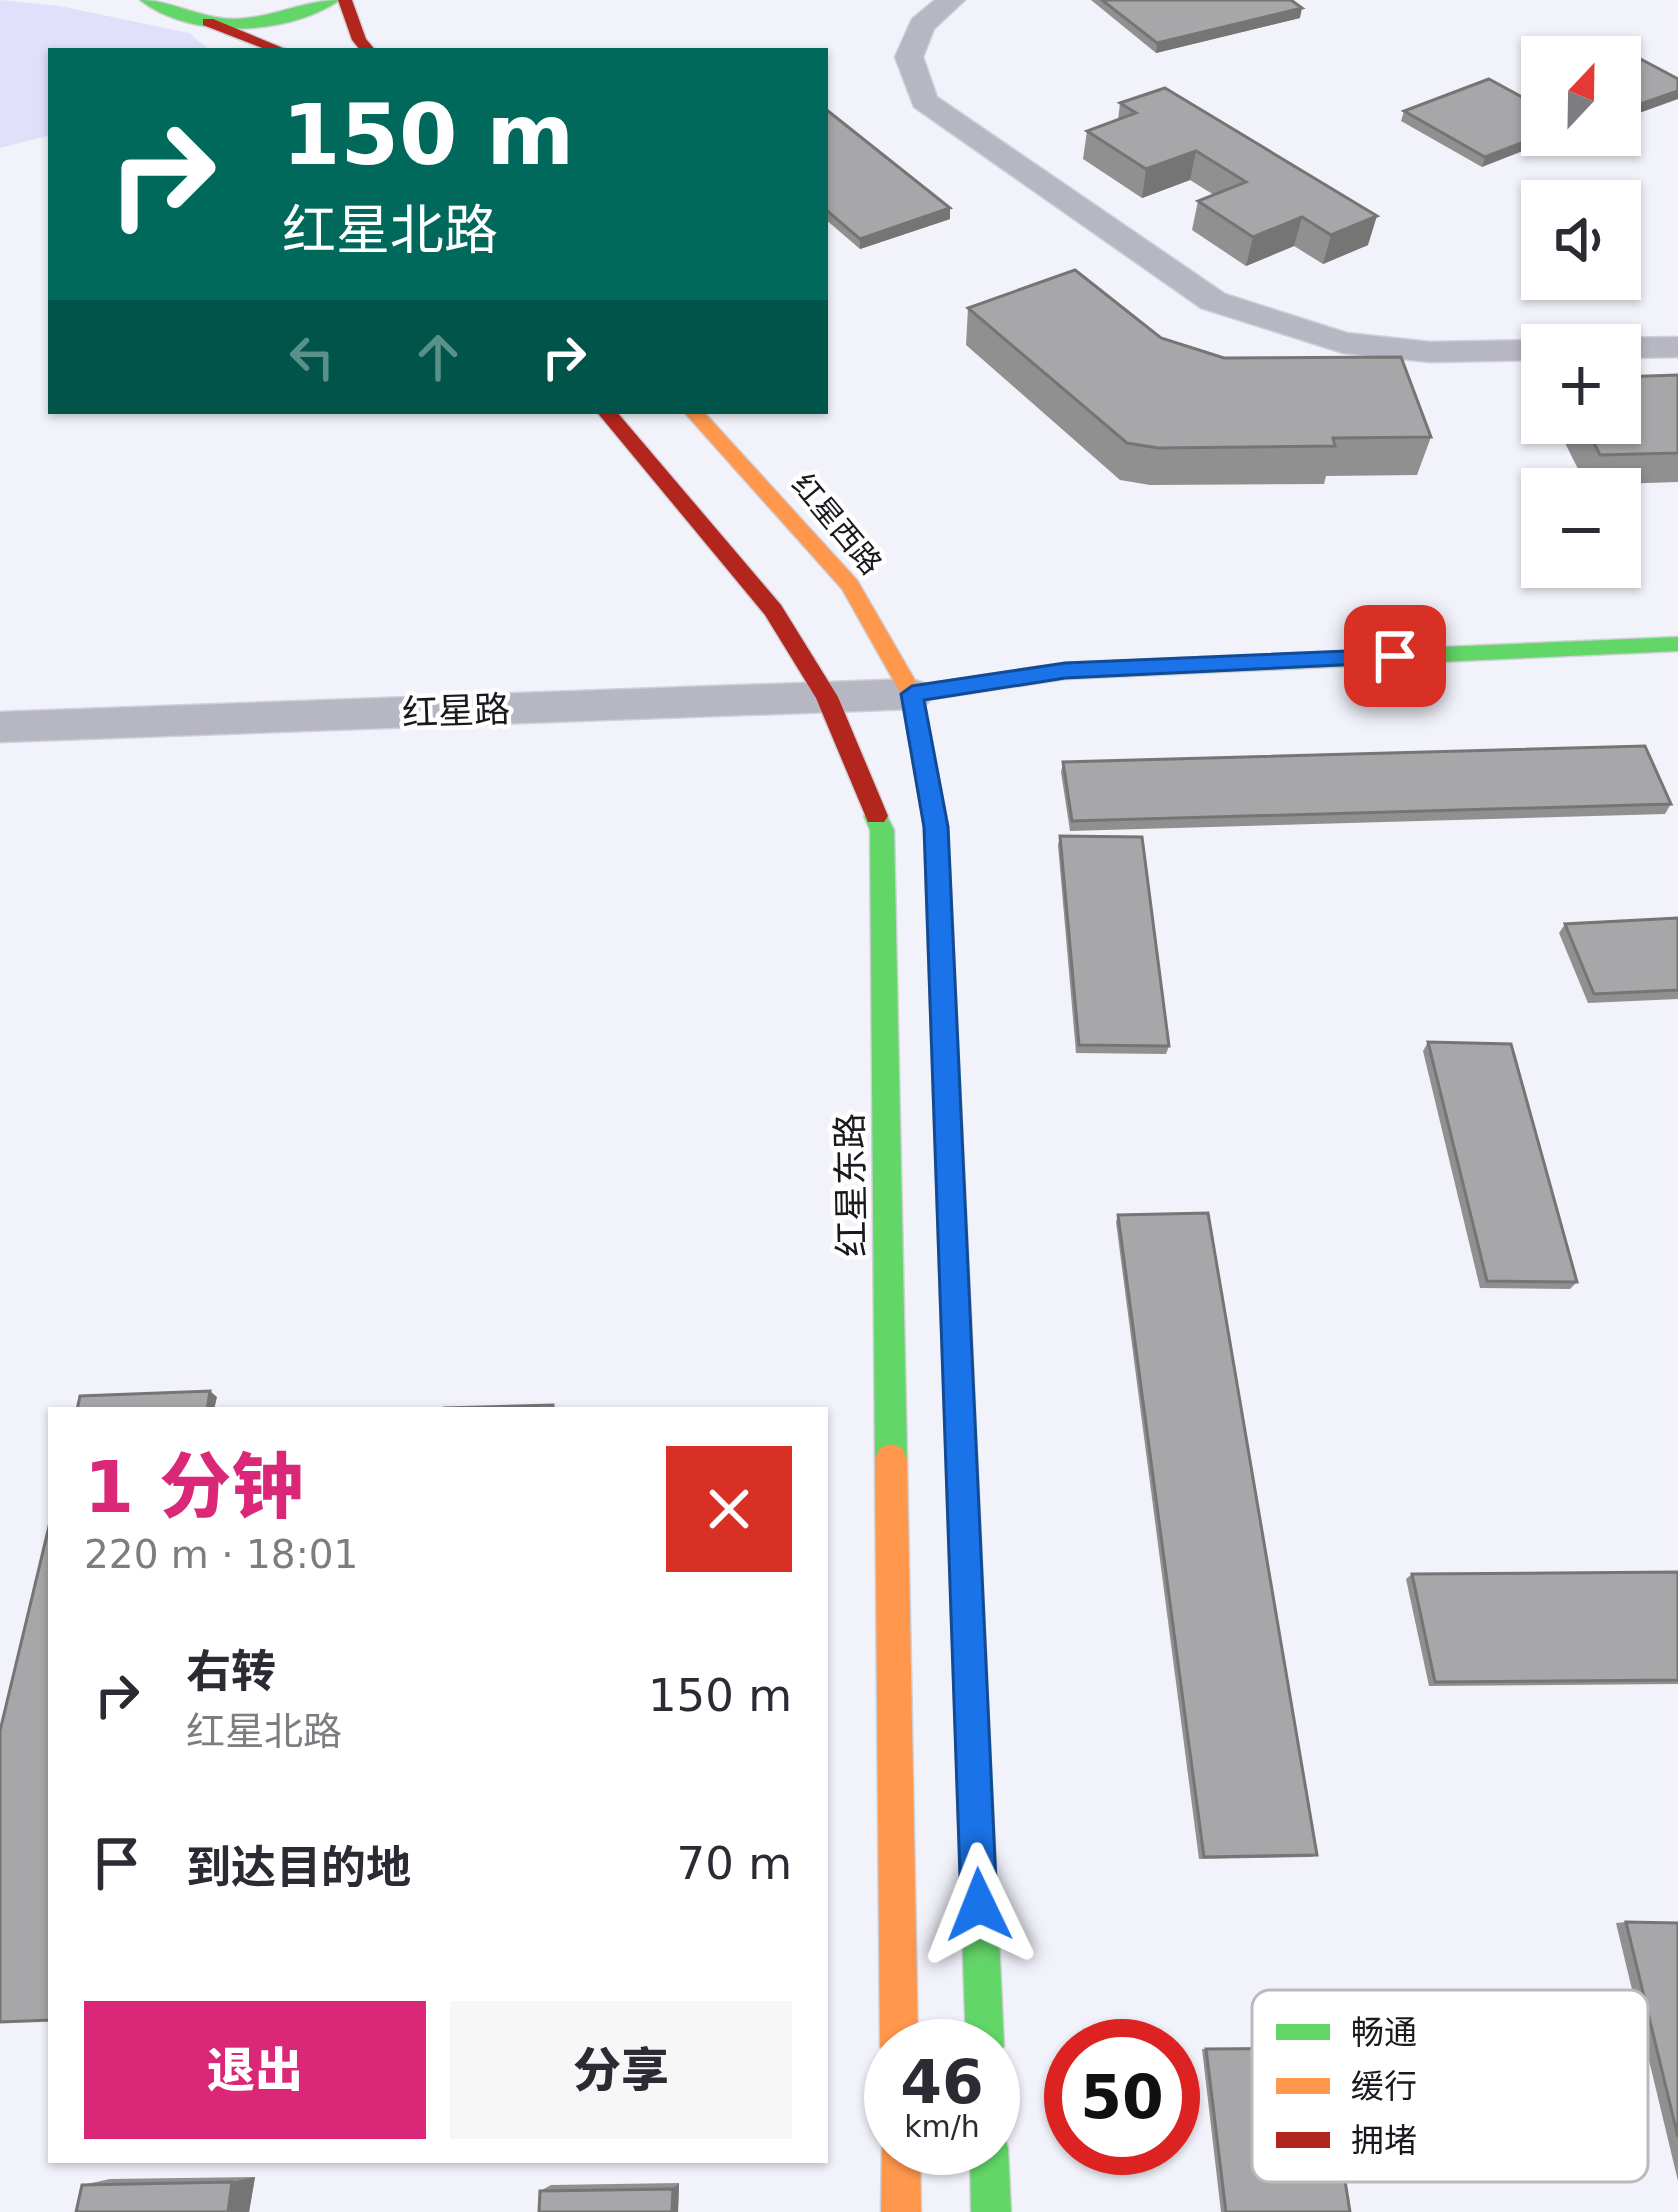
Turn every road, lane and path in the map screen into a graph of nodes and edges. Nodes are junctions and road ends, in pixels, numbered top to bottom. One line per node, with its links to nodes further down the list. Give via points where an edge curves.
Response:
1 (333, 0): 6 (main road, via 288,16)
2 (345, 0): 8 (main road)
3 (951, 0): 11 (street, via 922,25 909,57 924,101 1213,302 1342,343)
4 (116, 1): 5 (main road)
5 (148, 2): 6 (main road)
6 (208, 22): 7 (main road)
7 (275, 48)
8 (366, 48)
9 (1678, 347): 10 (street)
10 (1641, 348)
11 (1521, 350)
12 (609, 414): 16 (main road, 红星东路, via 773,610)
13 (696, 414): 15 (main road, 红星西路, via 850,585)
14 (1678, 644): 15 (main road, via 1065,670)
15 (912, 694): 16 (street, 红星路); 19 (main road, via 936,827)
16 (827, 697): 17 (street, 红星路); 18 (main road, 红星东路, via 882,830)
17 (0, 728)
18 (899, 2019)
19 (984, 2019)
20 (901, 2175): 22 (main road)
21 (990, 2175): 23 (main road)
22 (902, 2212)
23 (991, 2212)

